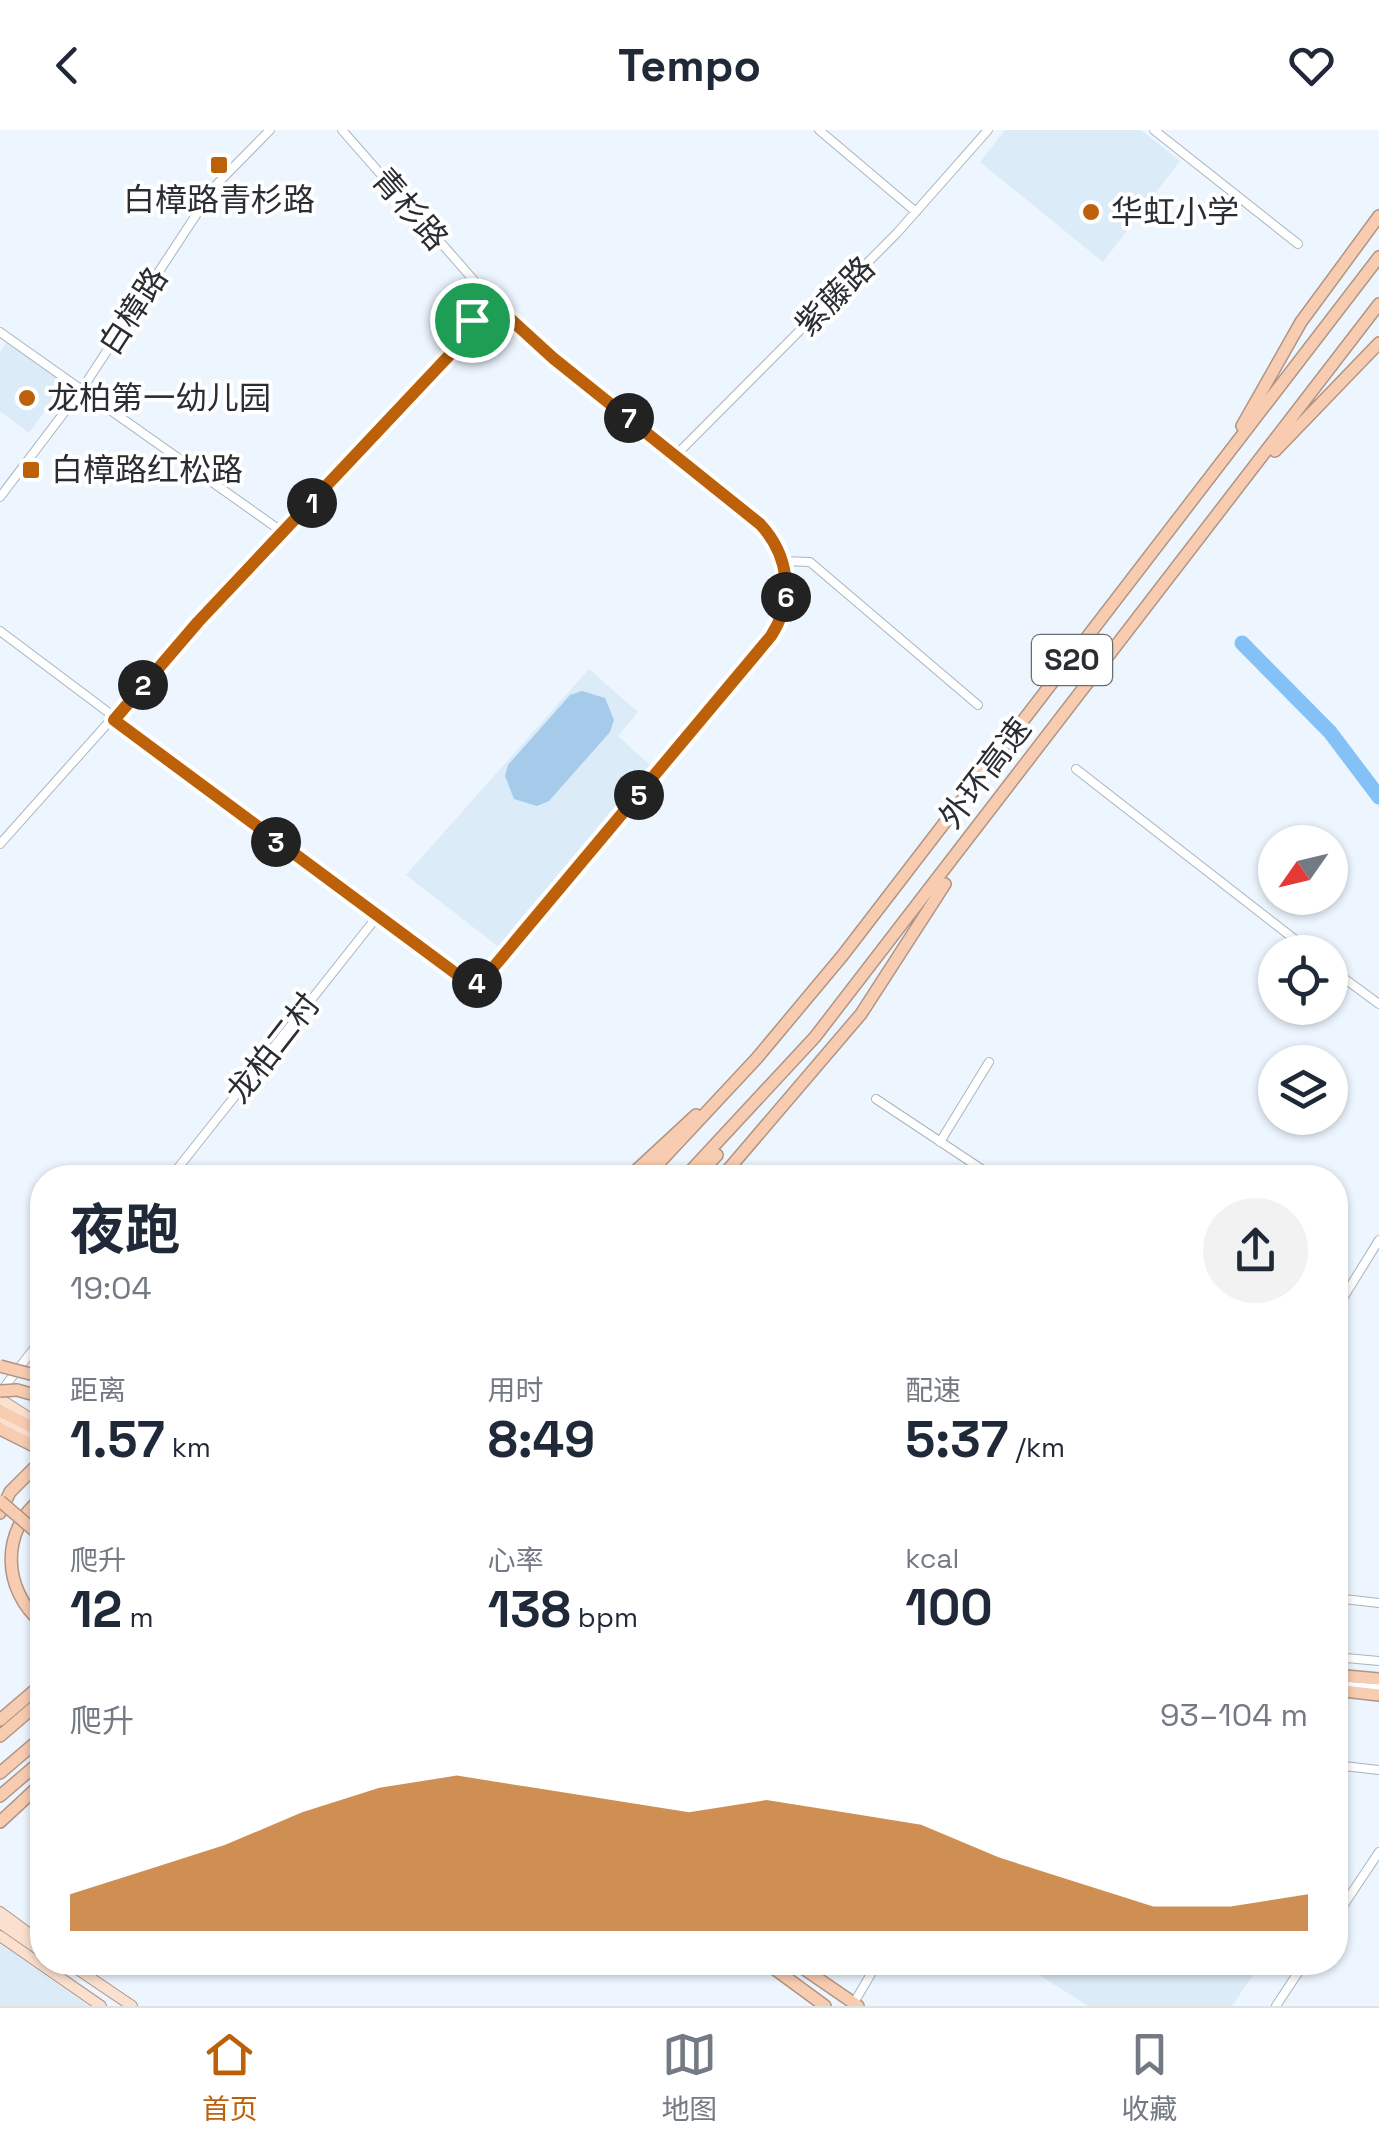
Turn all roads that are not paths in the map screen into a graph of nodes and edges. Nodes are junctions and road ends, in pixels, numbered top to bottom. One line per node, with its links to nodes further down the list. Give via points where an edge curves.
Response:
1 (270, 130): 16 (street, 白樟路, via 215,186)
2 (342, 130): 10 (street, 青杉路)
3 (819, 130): 6 (street)
4 (988, 130): 6 (street, 紫藤路)
5 (1154, 130): 8 (street)
6 (916, 212): 17 (street, 紫藤路)
7 (1379, 216): 21 (highway)
8 (1298, 244)
9 (1379, 257): 21 (highway, 外环高速 / S20)
10 (485, 296): 12 (street, 青杉路); 13 (street, via 473,313)
11 (1379, 304): 22 (highway, 外环高速 / S20)
12 (506, 316): 13 (street, via 490,329); 17 (street, 青杉路)
13 (476, 327): 19 (street)
14 (0, 332): 16 (street)
15 (1379, 344): 22 (highway, via 1260,468)
16 (82, 388): 18 (street, 白樟路); 19 (street)
17 (676, 455): 20 (street, 青杉路, via 760,524)
18 (0, 496)
19 (284, 533): 25 (street)
20 (782, 561): 24 (street, via 810,562); 29 (street, via 786,600 771,636 487,975 463,983)
21 (1132, 580): 34 (highway, 外环高速 / S20)
22 (1156, 598): 28 (highway, 外环高速 / S20)
23 (0, 631): 25 (street)
24 (978, 704)
25 (114, 720): 27 (street); 29 (street)
26 (1076, 769): 30 (street)
27 (0, 844)
28 (968, 845): 33 (highway, 外环高速 / S20); 43 (highway, via 861,1014)
29 (376, 918): 38 (street, 龙柏二村)
30 (1288, 935)
31 (1348, 981): 32 (street)
32 (1379, 1004)
33 (815, 1037): 41 (highway, 外环高速 / S20); 42 (highway)
34 (758, 1058): 39 (highway); 40 (highway, 外环高速 / S20)
35 (988, 1062): 37 (street)
36 (876, 1100): 37 (street)
37 (940, 1142): 44 (street)
38 (180, 1165)
39 (642, 1165)
40 (656, 1165)
41 (696, 1165)
42 (707, 1165)
43 (732, 1165)
44 (974, 1165)
45 (1379, 1240): 46 (street)
46 (1348, 1290)
47 (30, 1354): 51 (street)
48 (0, 1366): 49 (highway, bridge)
49 (30, 1374)
50 (30, 1393): 51 (highway, bridge)
51 (0, 1394): 53 (main road)
52 (0, 1414): 54 (highway); 56 (main road)
53 (30, 1419)
54 (30, 1425)
55 (0, 1428): 57 (highway)
56 (30, 1437)
57 (30, 1441)
58 (30, 1472): 61 (highway)
59 (0, 1501): 62 (highway, bridge)
60 (30, 1510): 65 (highway, via 10,1539 8,1562 14,1590)
61 (0, 1513)
62 (30, 1527)
63 (1348, 1599): 64 (street)
64 (1379, 1603)
65 (30, 1609)
66 (1348, 1658): 67 (street)
67 (1379, 1662)
68 (1348, 1676): 69 (highway)
69 (1379, 1679)
70 (1348, 1688): 71 (highway)
71 (1379, 1691)
72 (30, 1695): 73 (highway)
73 (24, 1700): 75 (highway); 76 (highway)
74 (30, 1710): 76 (highway)
75 (0, 1720)
76 (0, 1735)
77 (30, 1748): 81 (highway)
78 (1348, 1766): 80 (street)
79 (30, 1770): 82 (highway)
80 (1379, 1770)
81 (0, 1773)
82 (0, 1796)
83 (30, 1796): 84 (highway)
84 (0, 1822)
85 (1379, 1852): 86 (street)
86 (1348, 1898)
87 (0, 1912): 89 (main road)
88 (0, 1922): 91 (main road)
89 (30, 1934)
90 (0, 1936): 92 (main road)
91 (30, 1943)
92 (30, 1957)
93 (56, 1975): 101 (main road)
94 (81, 1975): 102 (main road)
95 (83, 1975): 103 (main road)
96 (782, 1975): 104 (highway)
97 (812, 1975): 100 (highway)
98 (871, 1975): 100 (street)
99 (1297, 1975): 105 (street)
100 (854, 2005)
101 (101, 2006)
102 (123, 2006)
103 (132, 2006)
104 (824, 2006)
105 (1276, 2006)

